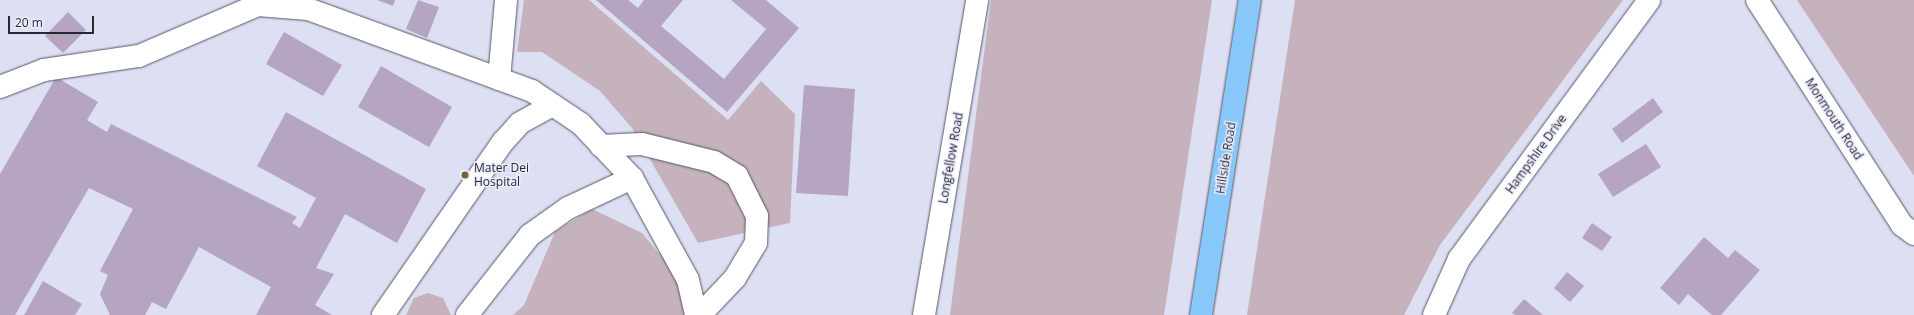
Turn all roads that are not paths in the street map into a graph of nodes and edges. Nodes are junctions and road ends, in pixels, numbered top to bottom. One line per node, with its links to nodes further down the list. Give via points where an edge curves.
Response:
1 (506, 0): 6 (street)
2 (977, 0): 16 (street, Longfellow Road)
3 (1250, 0): 17 (main road, Hillside Road)
4 (1649, 0): 18 (street, Hampshire Drive, via 1460,259)
5 (1758, 0): 11 (street, Monmouth Road, via 1902,225)
6 (499, 79): 7 (street, via 308,9 258,5 139,56 44,70); 8 (street, via 532,91)
7 (0, 87)
8 (552, 104): 9 (street, via 581,124); 12 (street, via 520,123 502,142)
9 (601, 146): 10 (street); 15 (street, via 642,144 714,162 737,176 758,216 756,243 735,278)
10 (632, 178): 13 (street, via 568,208 530,235); 14 (street, via 688,280)
11 (1914, 234)
12 (383, 315)
13 (467, 315)
14 (696, 315)
15 (700, 315)
16 (924, 315)
17 (1201, 315)
18 (1434, 315)

